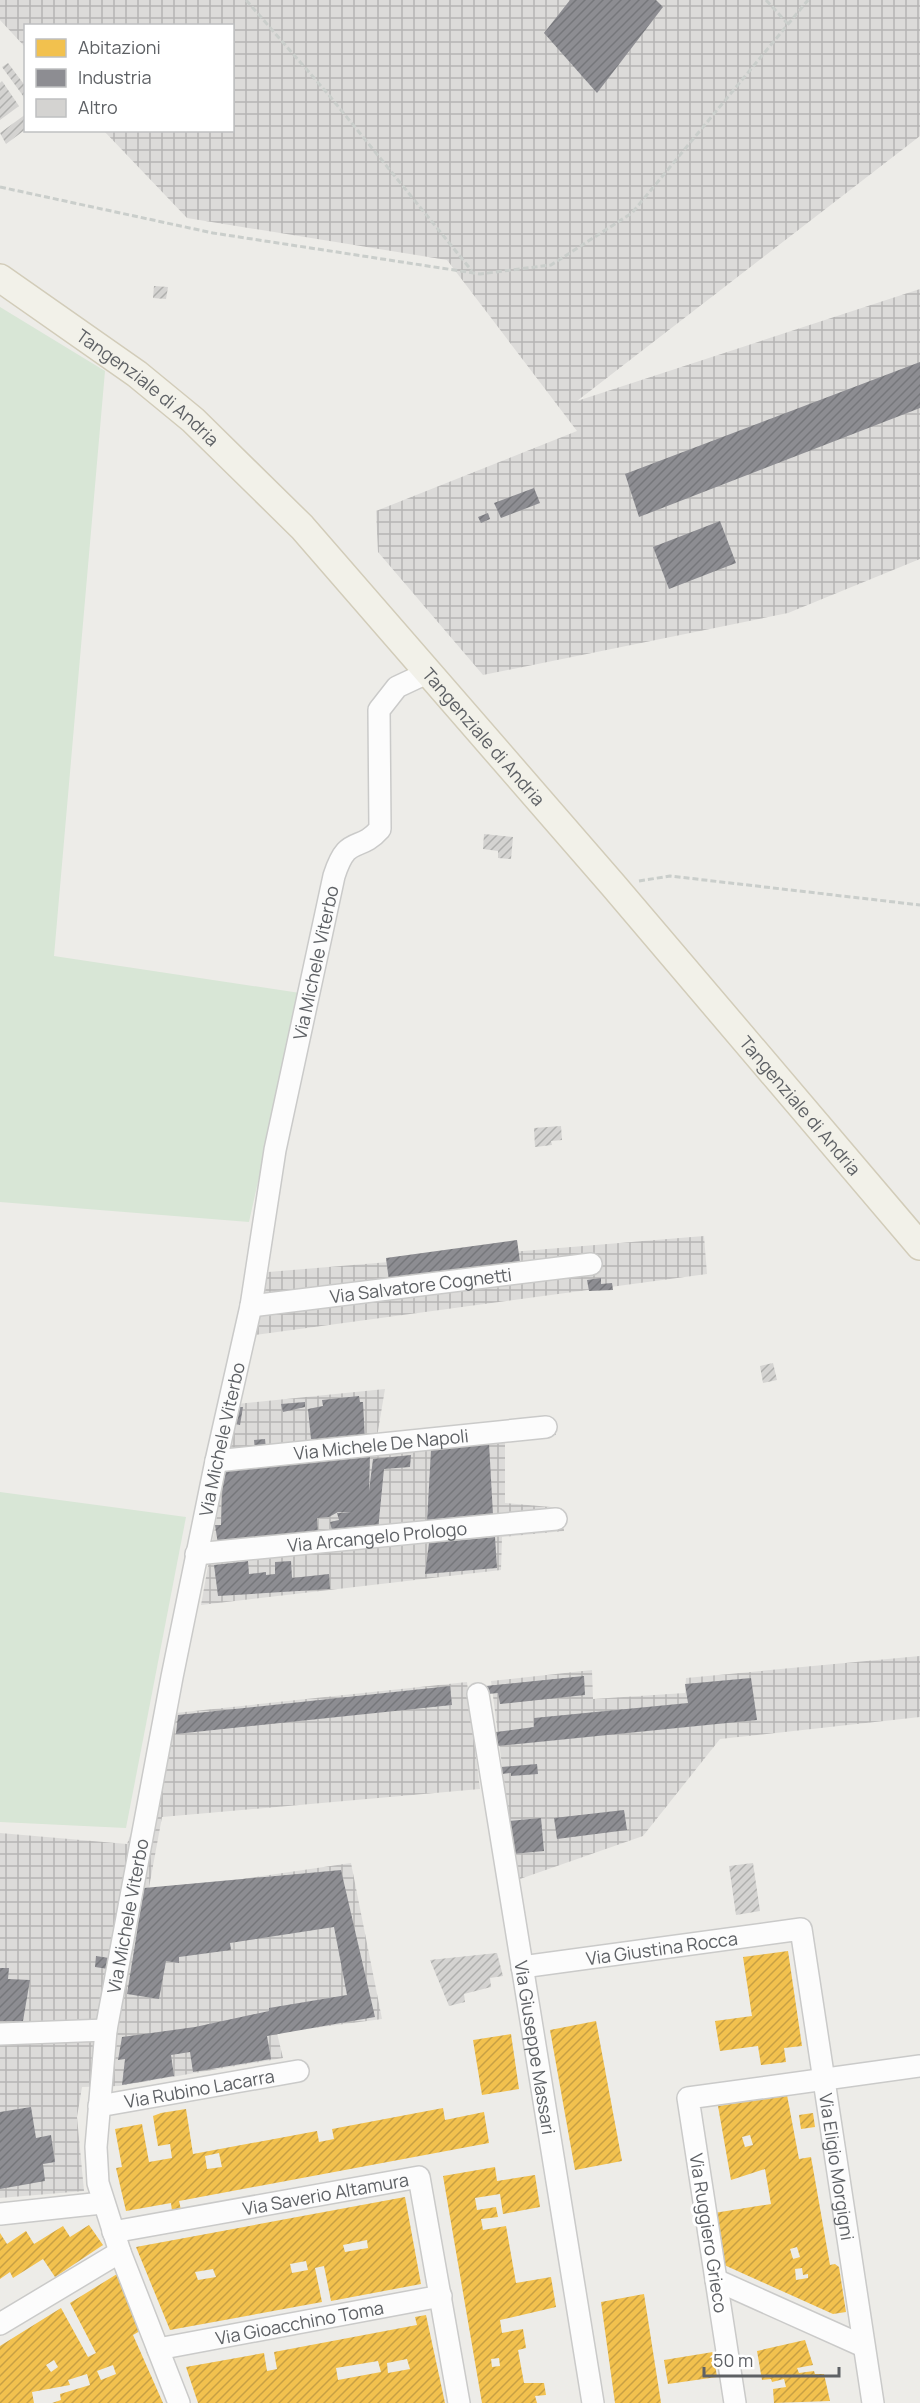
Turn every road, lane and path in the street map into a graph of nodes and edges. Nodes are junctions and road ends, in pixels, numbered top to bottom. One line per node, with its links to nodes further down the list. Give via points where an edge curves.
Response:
1 (246, 0): 6 (path)
2 (766, 0): 4 (path)
3 (808, 0): 4 (path)
4 (788, 24): 6 (path, via 632,213 551,265)
5 (0, 187): 6 (path, via 213,233)
6 (473, 273)
7 (4, 281): 8 (main road, Tangenziale di Andria, via 137,374 193,420 302,527)
8 (429, 672): 9 (main road, Tangenziale di Andria); 13 (street, Via Michele Viterbo, via 397,687 379,711 380,829 341,854 334,876 275,1150)
9 (613, 885): 10 (path, via 670,876); 11 (main road, Tangenziale di Andria)
10 (920, 905)
11 (920, 1246)
12 (591, 1264): 13 (street, Via Salvatore Cognetti)
13 (251, 1306): 15 (street, Via Michele Viterbo)
14 (546, 1427): 15 (street, Via Michele De Napoli)
15 (216, 1461): 17 (street, Via Michele Viterbo)
16 (556, 1519): 17 (street, Via Arcangelo Prologo)
17 (196, 1554): 21 (street, Via Michele Viterbo)
18 (478, 1694): 20 (street, Via Giuseppe Massari)
19 (801, 1929): 20 (street, Via Giustina Rocca); 25 (street, Via Eligio Morgigni)
20 (522, 1966): 38 (street, Via Giuseppe Massari)
21 (106, 2030): 22 (street); 26 (street, Via Michele Viterbo)
22 (0, 2034)
23 (920, 2066): 25 (street)
24 (298, 2071): 26 (street, Via Rubino Lacarra)
25 (822, 2078): 31 (street, Via Ruggiero Grieco, via 688,2098); 34 (street, Via Eligio Morgigni)
26 (99, 2106): 27 (street, Via Michele Viterbo, via 96,2147)
27 (102, 2203): 28 (street); 29 (street, Via Michele Viterbo)
28 (0, 2214)
29 (113, 2232): 30 (street, Via Michele Viterbo); 32 (street, Via Saverio Altamura, via 418,2177)
30 (120, 2252): 33 (street); 35 (street, Via Michele Viterbo)
31 (716, 2280): 34 (street); 39 (street, Via Ruggiero Grieco)
32 (441, 2296): 35 (street, Via Gioacchino Toma); 37 (street, Via Saverio Altamura)
33 (0, 2324)
34 (863, 2346): 40 (street, Via Eligio Morgigni)
35 (158, 2349): 36 (street, Via Michele Viterbo)
36 (179, 2403)
37 (459, 2403)
38 (593, 2403)
39 (735, 2403)
40 (873, 2403)

